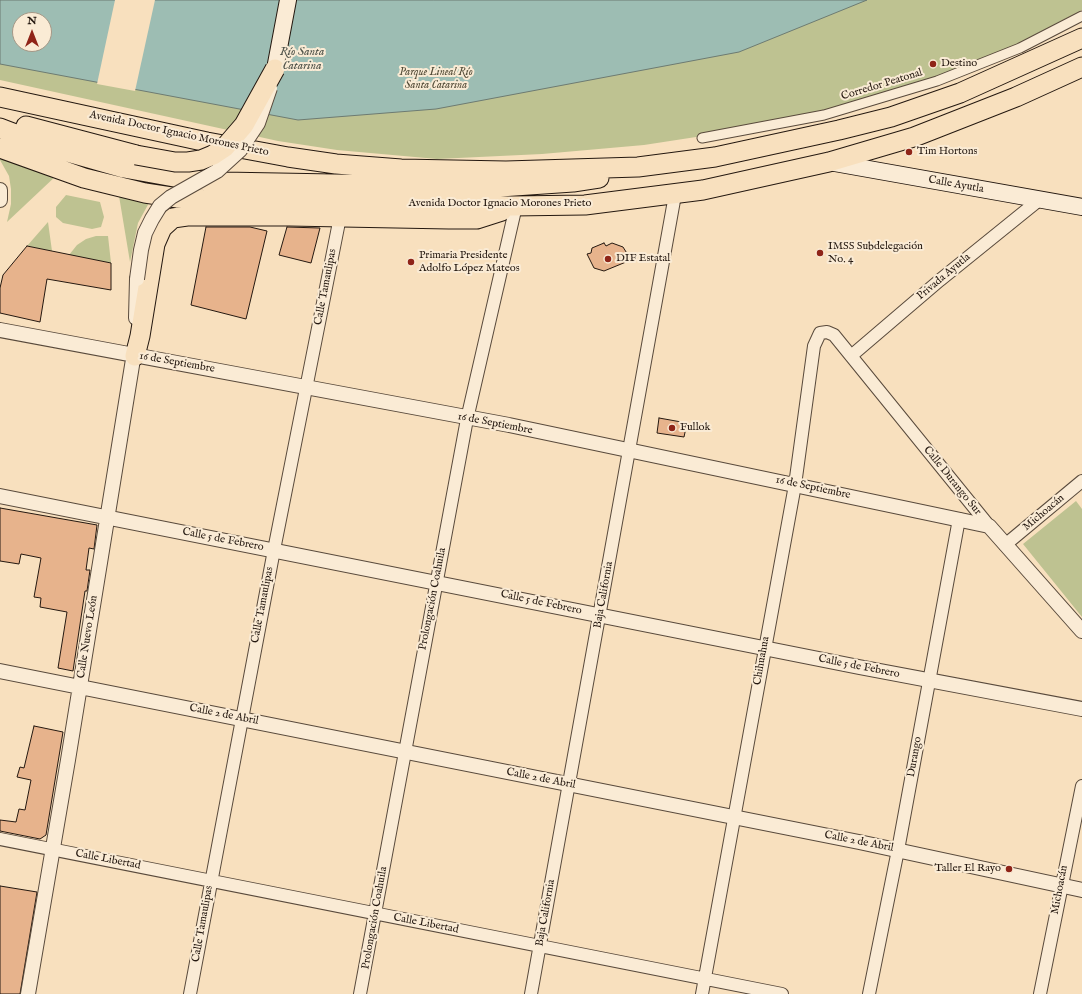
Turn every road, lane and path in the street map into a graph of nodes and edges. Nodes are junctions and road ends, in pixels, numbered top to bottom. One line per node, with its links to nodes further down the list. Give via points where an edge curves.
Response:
1 (288, 0): 5 (main road)
2 (1082, 16): 9 (street, Corredor Peatonal, via 1020,48 937,81 824,115)
3 (1082, 38): 12 (highway, Avenida Doctor Ignacio Morones Prieto, via 960,93 891,117 715,157)
4 (1082, 67): 11 (highway, Avenida Doctor Ignacio Morones Prieto, via 928,132)
5 (275, 69): 7 (highway, bridge, via 244,126 225,148 201,160 175,162 136,155); 22 (street, Calle Nuevo León, bridge, via 258,124 240,150 216,171 171,197 160,206 152,218 140,250)
6 (0, 97): 12 (highway, Avenida Doctor Ignacio Morones Prieto, via 208,142 336,164 401,169 506,171)
7 (0, 120)
8 (8, 131): 12 (highway, via 60,150 124,168 185,179 223,182 500,187 573,182 604,177)
9 (702, 138)
10 (0, 148): 17 (highway, Avenida Doctor Ignacio Morones Prieto, via 84,178 178,198)
11 (829, 162): 14 (highway, Avenida Doctor Ignacio Morones Prieto); 16 (main road, Calle Ayutla)
12 (638, 167)
13 (0, 190): 15 (street)
14 (675, 195): 17 (highway, Avenida Doctor Ignacio Morones Prieto, via 585,205); 26 (street, Baja California)
15 (0, 200)
16 (1039, 200): 18 (main road, Calle Ayutla); 23 (street, Privada Ayutla)
17 (514, 206): 19 (highway, via 492,216 477,219); 25 (street, Prolongación Coahuila)
18 (1082, 207)
19 (340, 217): 22 (highway, via 173,218 162,228 155,244); 24 (street, Calle Tamaulipas)
20 (0, 330): 22 (street, 16 de Septiembre)
21 (823, 331): 23 (street, Calle Durango Sur, via 834,335); 28 (street, Chihuahua, via 817,336 814,346)
22 (134, 356): 24 (street, 16 de Septiembre); 30 (street, Calle Nuevo León)
23 (851, 356): 32 (street, Calle Durango Sur)
24 (306, 387): 25 (street, 16 de Septiembre); 34 (street, Calle Tamaulipas)
25 (467, 419): 26 (street, 16 de Septiembre); 35 (street, Prolongación Coahuila)
26 (630, 452): 28 (street, 16 de Septiembre); 36 (street, Baja California)
27 (1082, 481): 33 (street, Michoacán)
28 (795, 485): 31 (street, 16 de Septiembre); 38 (street, Chihuahua)
29 (0, 496): 30 (street, Calle 5 de Febrero)
30 (108, 517): 34 (street, Calle 5 de Febrero); 41 (street, Calle Nuevo León)
31 (959, 519): 32 (street, 16 de Septiembre); 40 (street, Durango)
32 (988, 526): 33 (street, Calle Durango Sur)
33 (1005, 545): 37 (street, Calle Durango Sur)
34 (274, 550): 35 (street, Calle 5 de Febrero); 43 (street, Calle Tamaulipas)
35 (436, 581): 36 (street, Calle 5 de Febrero); 44 (street, Prolongación Coahuila)
36 (600, 615): 38 (street, Calle 5 de Febrero); 45 (street, Baja California)
37 (1082, 631)
38 (764, 648): 40 (street, Calle 5 de Febrero); 47 (street, Chihuahua)
39 (0, 671): 41 (street, Calle 2 de Abril)
40 (929, 681): 42 (street, Calle 5 de Febrero); 50 (street, Durango)
41 (80, 686): 43 (street, Calle 2 de Abril); 49 (street, Calle Nuevo León)
42 (1082, 709)
43 (242, 719): 44 (street, Calle 2 de Abril); 51 (street, Calle Tamaulipas)
44 (404, 753): 45 (street, Calle 2 de Abril); 54 (street, Prolongación Coahuila)
45 (570, 784): 47 (street, Calle 2 de Abril); 55 (street, Baja California)
46 (1082, 786): 52 (street, Michoacán)
47 (734, 817): 50 (street, Calle 2 de Abril); 56 (street, Chihuahua)
48 (0, 839): 49 (street, Calle Libertad)
49 (52, 849): 51 (street, Calle Libertad); 57 (street, Calle Nuevo León)
50 (898, 850): 52 (street, Calle 2 de Abril); 63 (street, Durango)
51 (211, 881): 54 (street, Calle Libertad); 58 (street, Calle Tamaulipas)
52 (1061, 886): 53 (street, Calle 2 de Abril); 64 (street, Michoacán)
53 (1082, 890)
54 (376, 914): 55 (street, Calle Libertad); 59 (street, Prolongación Coahuila)
55 (540, 947): 56 (street, Calle Libertad); 60 (street, Baja California)
56 (704, 980): 61 (street, Chihuahua); 62 (street, Calle Libertad)
57 (28, 994)
58 (190, 994)
59 (360, 994)
60 (531, 994)
61 (702, 994)
62 (782, 994)
63 (869, 994)
64 (1040, 994)

